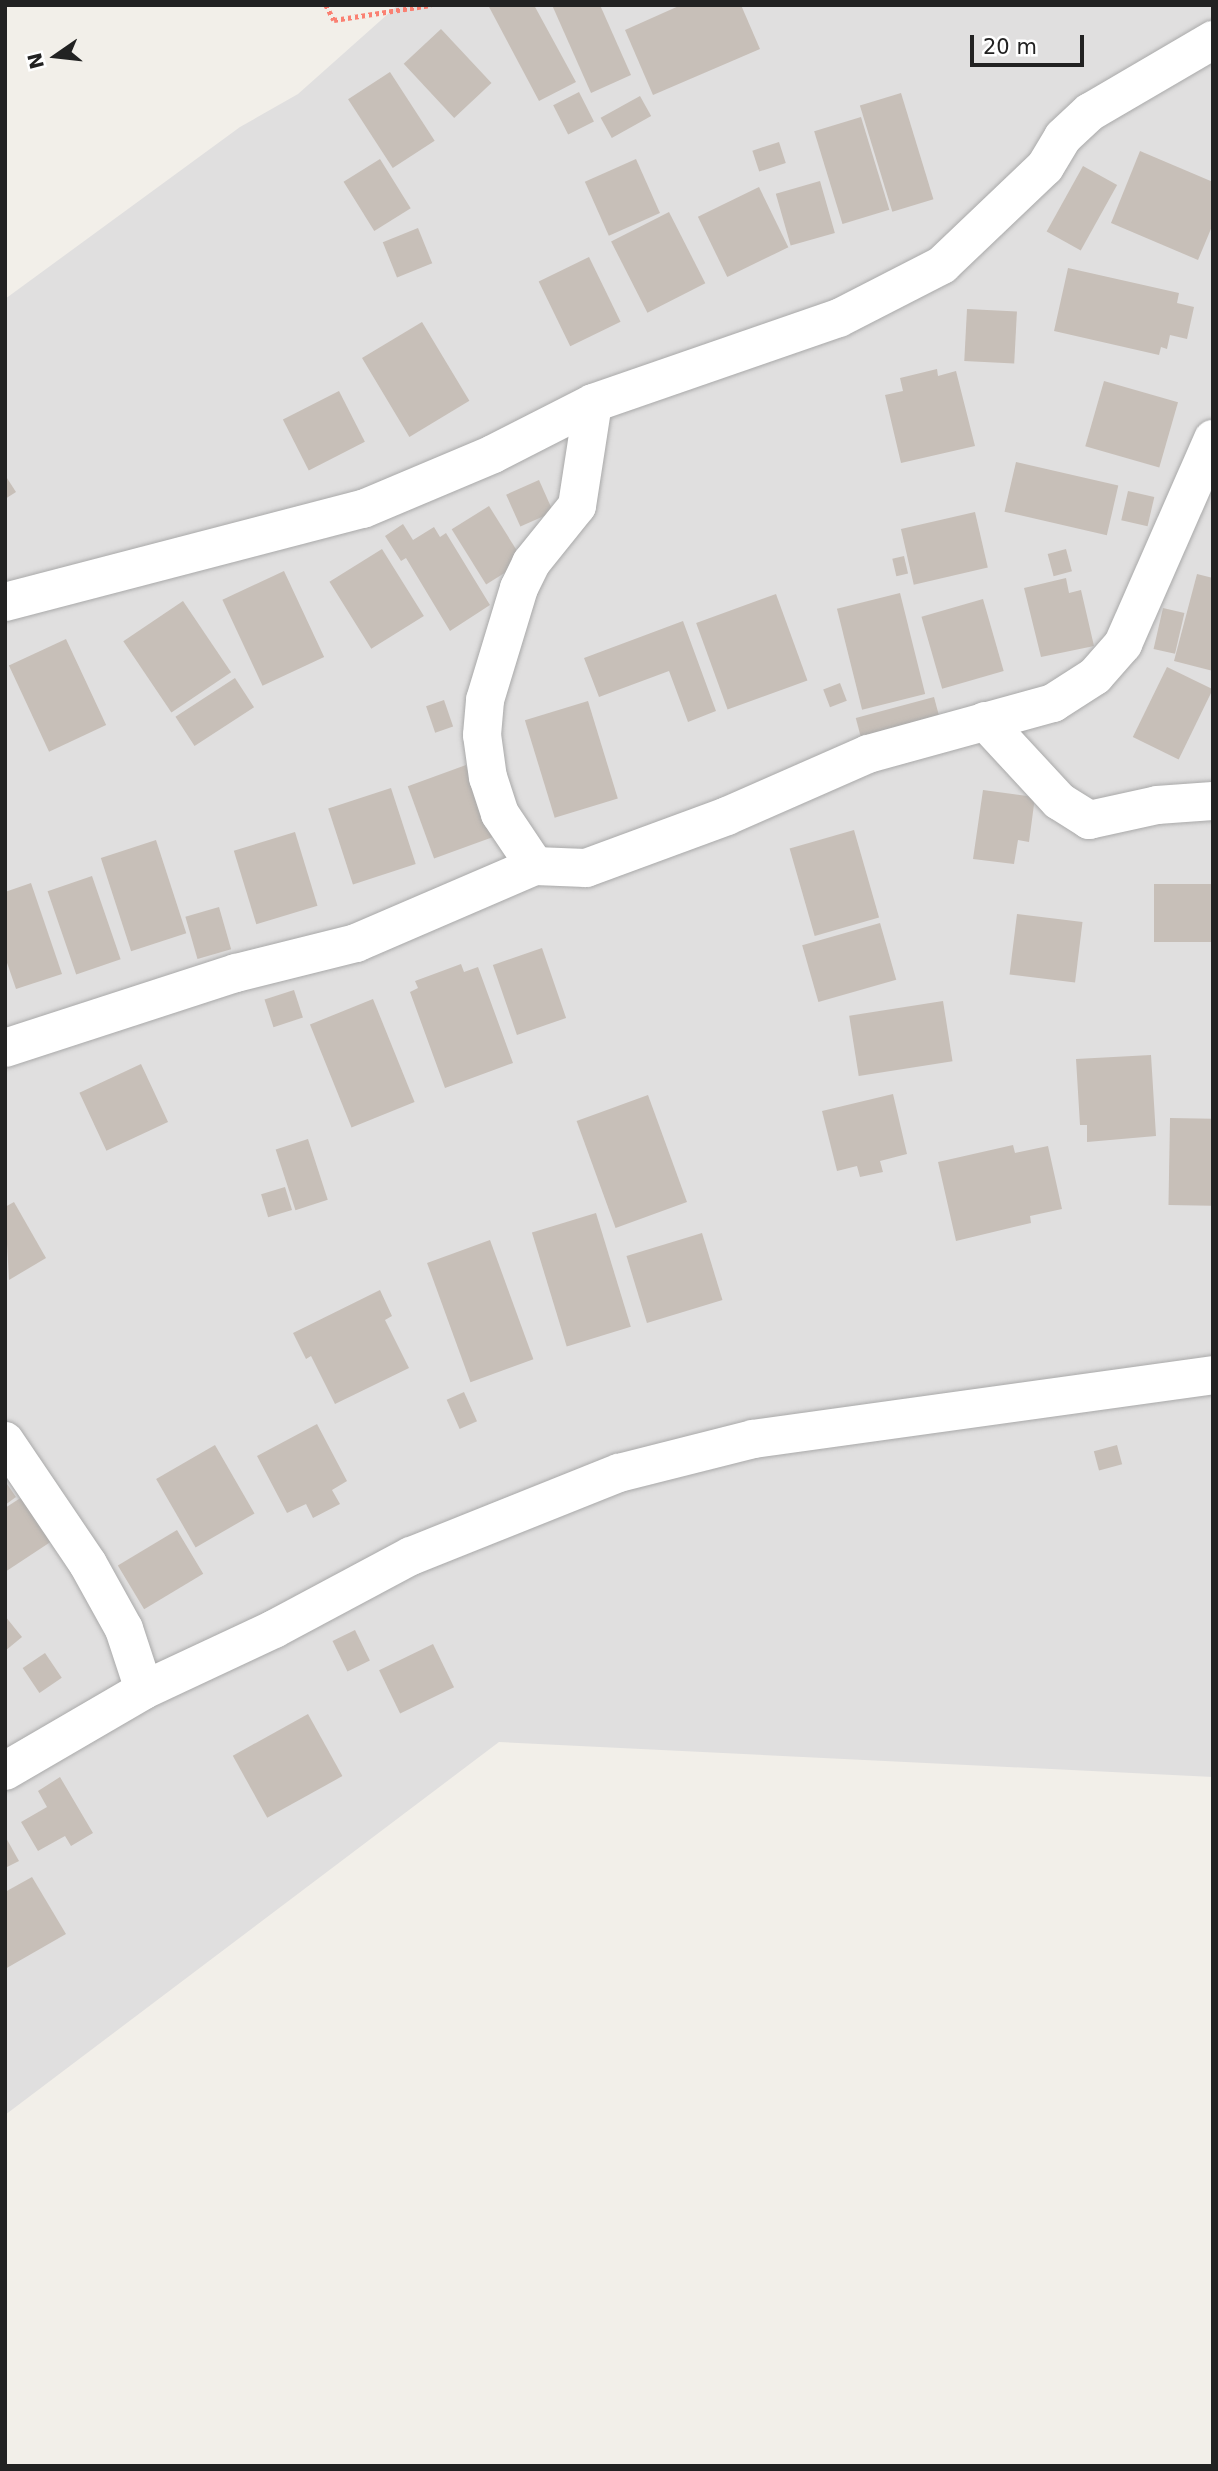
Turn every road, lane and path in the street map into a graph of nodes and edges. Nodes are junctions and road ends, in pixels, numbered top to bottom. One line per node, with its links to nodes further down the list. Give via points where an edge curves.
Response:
1 (326, 5): 2 (path, via 334,20)
2 (431, 5)
3 (1213, 40): 4 (street, via 1090,112 1063,137 1045,167 943,265 839,318)
4 (593, 403): 6 (street, via 493,454 363,509); 11 (street, via 580,498 570,518 531,564 519,588 485,700 482,735 488,778 500,814)
5 (1213, 439): 7 (street, via 1123,644 1095,676)
6 (5, 602)
7 (1053, 703): 8 (street); 9 (street, via 1041,739)
8 (985, 721): 9 (street); 11 (street, via 868,754 727,816 586,868)
9 (1047, 782): 10 (street, via 1059,801 1089,821 1157,805)
10 (1213, 801)
11 (535, 866): 12 (street, via 356,943 236,973)
12 (5, 1048)
13 (1213, 1375): 15 (street, via 753,1439 619,1473 411,1556 274,1629)
14 (5, 1441): 15 (street, via 88,1564 124,1629)
15 (144, 1690): 16 (street)
16 (5, 1771)

